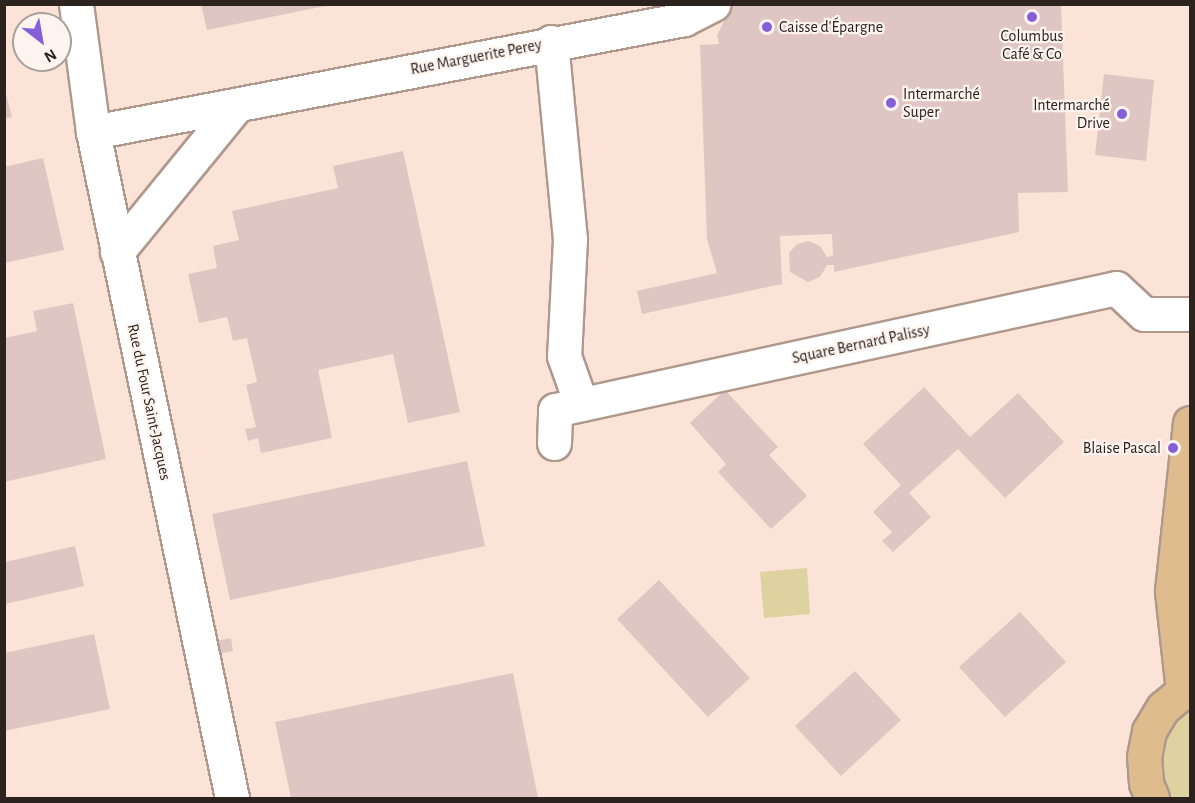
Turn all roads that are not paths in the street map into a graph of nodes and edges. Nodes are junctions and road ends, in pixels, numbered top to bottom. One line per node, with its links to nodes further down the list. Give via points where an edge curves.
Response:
1 (75, 4): 5 (street, Rue du Four Saint-Jacques)
2 (713, 4): 3 (street, Rue Marguerite Perey, via 684,19)
3 (551, 42): 4 (street, Rue Marguerite Perey); 8 (street, via 570,238 564,356)
4 (237, 105): 5 (street, Rue Marguerite Perey); 6 (street)
5 (93, 132): 6 (street, Rue du Four Saint-Jacques)
6 (117, 252): 12 (street, Rue du Four Saint-Jacques)
7 (1191, 314): 8 (street, Square Bernard Palissy, via 1144,314 1116,288)
8 (581, 404): 10 (street, Square Bernard Palissy, via 555,410)
9 (1191, 423): 11 (main road, via 1172,591)
10 (554, 443)
11 (1187, 690): 13 (main road, via 1163,708 1149,731 1144,757 1146,783)
12 (232, 798)
13 (1152, 798)

